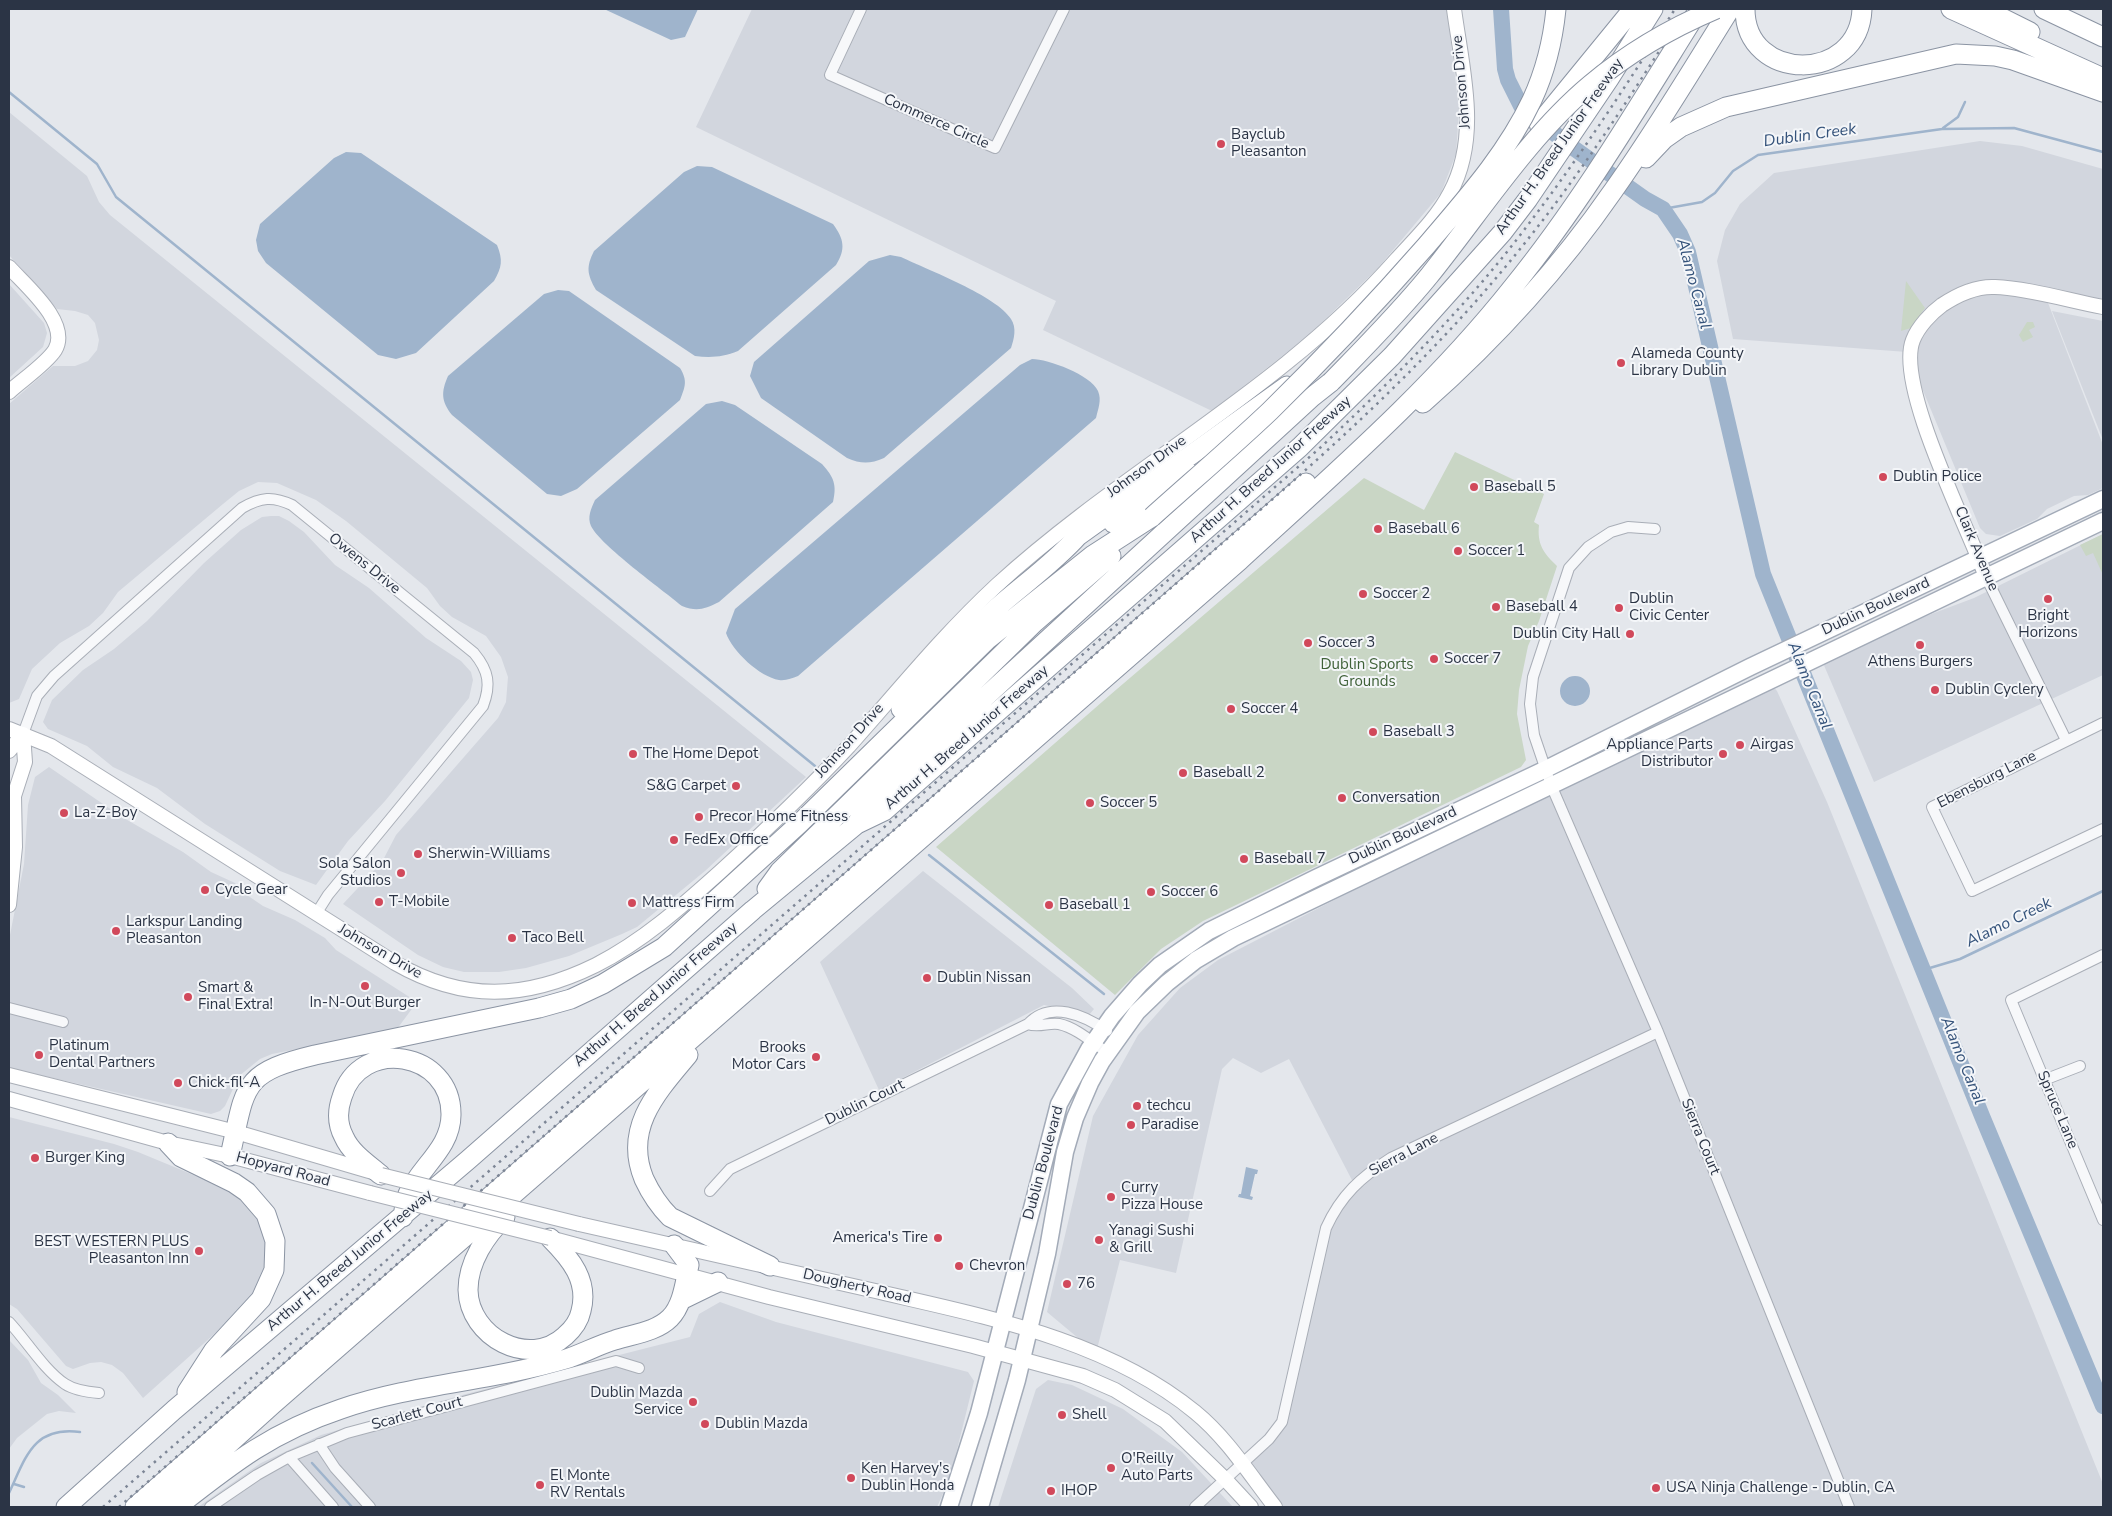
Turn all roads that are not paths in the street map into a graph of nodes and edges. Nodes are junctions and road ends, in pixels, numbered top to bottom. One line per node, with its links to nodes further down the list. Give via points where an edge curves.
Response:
1 (861, 9): 2 (street, Commerce Circle, via 830,75 995,148)
2 (1064, 9)
3 (1454, 9): 46 (street, Johnson Drive, via 1467,110 1464,154 1449,195 1418,235 1359,300 1287,364 1085,512 998,584 921,662 816,780 670,918 620,952 574,975 526,989 481,992 438,984 414,974)
4 (1556, 9): 31 (highway, bridge, via 1546,62 1533,98 1487,174 1410,264 1269,411 1152,517)
5 (1633, 9): 29 (highway, via 1514,154 1383,304 1355,331 1290,384 1100,519)
6 (1653, 9): 41 (highway, Arthur H. Breed Junior Freeway, via 1582,120 1502,233 1392,356 1300,447 884,811)
7 (1699, 9): 20 (highway, via 1616,142)
8 (1716, 9): 24 (highway, bridge, via 1682,24 1634,52 1564,109 1428,278 1331,382)
9 (1730, 9): 19 (highway)
10 (1745, 9): 11 (highway, via 1751,35 1760,47 1772,58 1803,66 1834,57 1848,46 1858,29)
11 (1862, 9)
12 (1951, 9): 17 (highway)
13 (1984, 9): 16 (highway)
14 (2044, 9): 15 (highway)
15 (2103, 37)
16 (2103, 68)
17 (2103, 78)
18 (2103, 92): 19 (highway, via 2013,60 1956,54 1726,107 1681,127)
19 (1646, 151): 25 (highway, via 1544,279 1493,336 1411,414 1382,437)
20 (1550, 239): 25 (highway, via 1474,334); 89 (highway, via 1526,256 1466,327 1393,404 1313,477)
21 (9, 267): 23 (street, via 51,315 58,339 55,350)
22 (2103, 307): 30 (street, Clark Avenue, via 1994,287 1959,294 1939,308 1913,340 1909,364 1915,397)
23 (9, 392)
24 (1312, 393): 29 (highway, via 1177,484); 41 (highway, via 873,800)
25 (1370, 442): 53 (highway, via 1240,560)
26 (2103, 499): 30 (main road, Dublin Boulevard)
27 (2103, 522): 32 (main road, Dublin Boulevard)
28 (1655, 529): 38 (street, Sierra Court, via 1628,527 1611,532 1588,547 1569,568 1533,677 1530,704 1534,735)
29 (1065, 550): 39 (highway, via 959,644)
30 (1979, 558): 32 (street, Clark Avenue); 38 (main road, Dublin Boulevard)
31 (1098, 560): 39 (highway, via 988,639); 45 (highway, via 780,871)
32 (1986, 577): 36 (street, Clark Avenue); 40 (main road, Dublin Boulevard)
33 (2103, 723): 36 (street)
34 (9, 729): 35 (street, Johnson Drive)
35 (22, 734): 37 (street, Owens Drive); 44 (street, Owens Drive, via 25,762 14,796 15,847); 46 (street, Johnson Drive, via 51,746); 46 (street, Owens Drive, via 37,696 54,676 242,508 267,497 292,505 474,653 484,665 488,678 488,694 483,706 328,895)
36 (2066, 740): 42 (street, Ebensburg Lane, via 1932,807 1972,891)
37 (9, 751)
38 (1546, 769): 40 (street, Sierra Court); 43 (main road, Dublin Boulevard)
39 (846, 778): 63 (highway, via 690,925 636,966 587,992 539,1008 283,1062 254,1080 244,1097)
40 (1551, 785): 47 (main road, Dublin Boulevard); 54 (street, Sierra Court)
41 (857, 824): 45 (highway, Arthur H. Breed Junior Freeway)
42 (2103, 829)
43 (1306, 883): 47 (main road, via 1304,893 1255,916); 52 (main road, Dublin Boulevard, via 1209,931 1176,953 1140,984)
44 (10, 898)
45 (753, 910): 68 (highway, Arthur H. Breed Junior Freeway)
46 (316, 914)
47 (1254, 928): 55 (main road, Dublin Boulevard, via 1196,960 1167,983 1137,1012)
48 (2103, 955): 61 (street, Spruce Lane, via 2011,1000)
49 (9, 1008): 50 (street)
50 (63, 1022)
51 (1028, 1024): 52 (street, Dublin Court, via 1034,1017 1048,1012 1068,1012 1091,1020); 56 (street, Dublin Court, via 1036,1027 1058,1024); 67 (street, Dublin Court, via 730,1168)
52 (1104, 1029): 55 (street, Dublin Court); 56 (main road, Dublin Boulevard)
53 (702, 1030): 59 (highway); 72 (highway, via 638,1128 638,1162 650,1193 670,1217)
54 (1658, 1032): 86 (street, Sierra Lane, via 1391,1158 1354,1184 1334,1210 1326,1228 1282,1422); 100 (street, Sierra Court)
55 (1118, 1038): 57 (main road, Dublin Boulevard)
56 (1094, 1043): 57 (street, Dublin Court); 77 (main road, Dublin Boulevard, via 1059,1104)
57 (1108, 1053): 78 (main road, Dublin Boulevard, via 1074,1120)
58 (2080, 1066): 61 (street)
59 (656, 1070): 70 (highway, via 634,1099 485,1238 468,1290 481,1324 506,1346 540,1350 557,1344 579,1319 584,1302 581,1279); 90 (highway)
60 (9, 1075): 63 (street, Hopyard Road)
61 (2044, 1080): 69 (street, Spruce Lane)
62 (9, 1099): 64 (street, Hopyard Road)
63 (236, 1132): 65 (highway); 66 (street, Hopyard Road)
64 (168, 1144): 65 (street, Hopyard Road); 83 (highway, via 181,1158 247,1192 266,1214 275,1241 274,1270 261,1299 214,1350)
65 (230, 1156): 70 (street, Hopyard Road, bridge)
66 (381, 1175): 68 (highway, via 353,1151 344,1138 338,1122 344,1088 356,1072 373,1062 394,1057 415,1061 442,1082 449,1098 451,1115 443,1144 408,1195); 71 (street, Dougherty Road, bridge)
67 (710, 1191)
68 (403, 1217): 83 (highway, Arthur H. Breed Junior Freeway)
69 (2103, 1220)
70 (555, 1241): 73 (street, Dougherty Road)
71 (674, 1245): 72 (street, Dougherty Road); 73 (highway, via 689,1266)
72 (770, 1266): 77 (street, Dougherty Road)
73 (687, 1274): 74 (street, Dougherty Road); 75 (highway)
74 (718, 1282): 75 (highway); 79 (street, Dougherty Road)
75 (681, 1300): 91 (highway, via 671,1317 660,1326 566,1359 370,1400 288,1429 242,1456)
76 (9, 1322): 82 (street, via 55,1376 84,1391)
77 (1001, 1322): 78 (street, Dougherty Road); 79 (main road, Dublin Boulevard)
78 (1028, 1331): 80 (main road, Dublin Boulevard); 86 (street, Dougherty Road, via 1096,1353 1158,1387 1196,1413)
79 (994, 1351): 80 (street, Dougherty Road); 95 (main road, Dublin Boulevard)
80 (1022, 1359): 87 (street, Dougherty Road, via 1084,1376 1140,1404 1165,1421); 96 (main road, Dublin Boulevard)
81 (639, 1368): 84 (street, Scarlett Court, via 616,1361 373,1425)
82 (99, 1393)
83 (174, 1410): 88 (highway, Arthur H. Breed Junior Freeway)
84 (319, 1444): 85 (street, Scarlett Court); 94 (street, via 335,1468)
85 (288, 1457): 92 (street, Scarlett Court); 93 (street)
86 (1242, 1464): 87 (street, Sierra Lane); 99 (street, Dougherty Road)
87 (1226, 1479): 97 (street, Sierra Lane); 98 (street, Dougherty Road)
88 (66, 1507)
89 (135, 1507)
90 (159, 1507)
91 (177, 1507)
92 (210, 1507)
93 (333, 1507)
94 (370, 1507)
95 (949, 1507)
96 (980, 1507)
97 (1195, 1507)
98 (1251, 1507)
99 (1275, 1507)
100 (1849, 1507)

